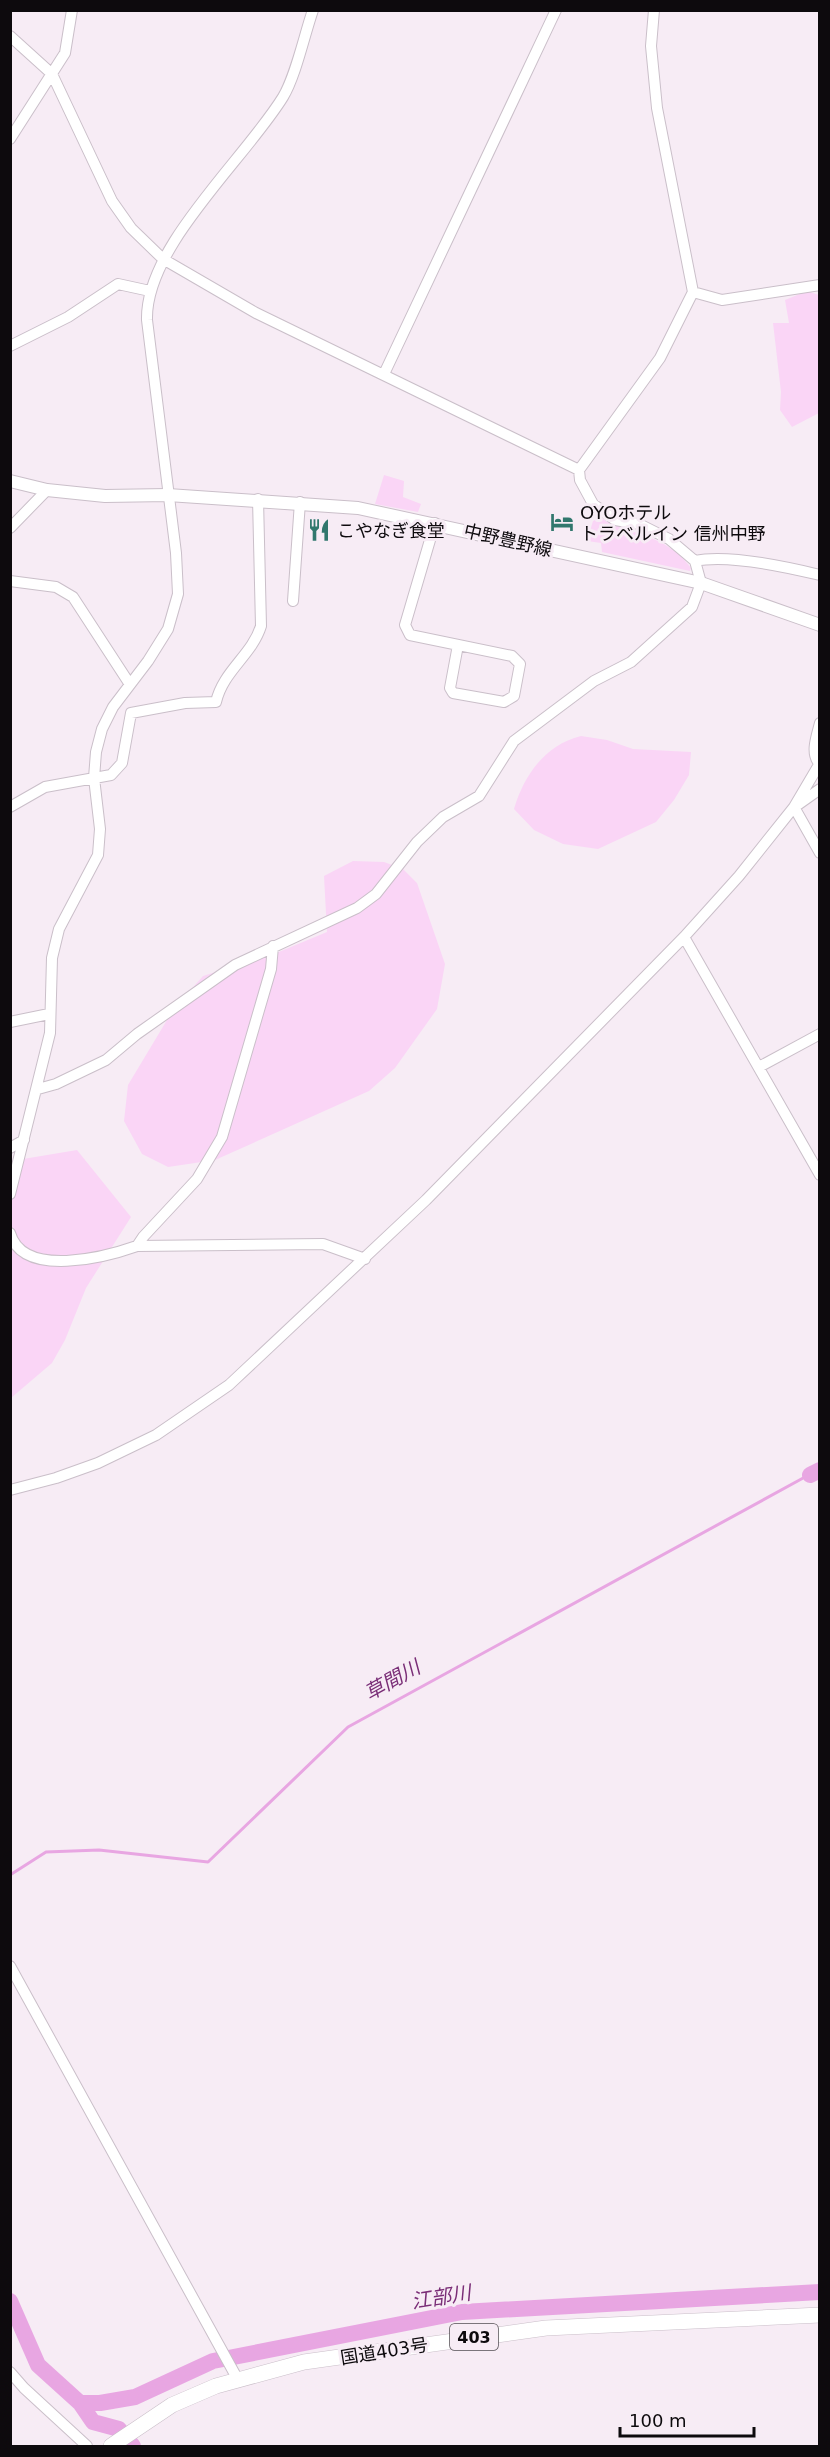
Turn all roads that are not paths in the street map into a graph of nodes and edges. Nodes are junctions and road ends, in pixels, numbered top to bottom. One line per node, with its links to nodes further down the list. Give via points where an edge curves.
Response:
1 (72, 10): 6 (street, via 65,53)
2 (313, 10): 8 (street, via 284,94)
3 (556, 10): 13 (street)
4 (654, 10): 11 (street, via 651,46 657,108)
5 (10, 36): 6 (street)
6 (52, 74): 7 (street); 8 (street, via 112,201 131,228)
7 (10, 139)
8 (163, 258): 10 (street); 13 (street, via 256,313)
9 (819, 285): 11 (street, via 722,300)
10 (150, 291): 12 (street, via 118,284 68,317); 17 (street, via 147,320)
11 (693, 292): 14 (street, via 660,358)
12 (10, 346)
13 (384, 374): 14 (street)
14 (579, 470): 22 (street, via 593,504 615,519 639,524 669,539)
15 (10, 481): 16 (main road, 中野豊野線)
16 (47, 490): 17 (main road, 中野豊野線, via 105,496); 21 (street)
17 (168, 495): 18 (main road, 中野豊野線); 29 (street, via 178,594 168,629)
18 (258, 499): 19 (main road, 中野豊野線); 32 (street, via 262,615 257,641 225,677 216,702 184,703 131,713 122,763 111,775)
19 (300, 502): 20 (main road, 中野豊野線); 26 (street)
20 (435, 523): 25 (main road, 中野豊野線); 28 (street, via 405,625 410,635)
21 (10, 528)
22 (695, 561): 23 (street, via 710,558); 25 (street)
23 (819, 575)
24 (10, 581): 29 (street, via 56,587 74,597)
25 (701, 583): 27 (main road, 中野豊野線); 38 (street, via 692,607 675,625 631,662 594,681 514,741 478,796 443,817 417,842 376,894 357,908)
26 (293, 601)
27 (819, 625)
28 (458, 645): 28 (street, via 512,656 520,664 514,696 504,702 453,693 450,688)
29 (129, 683): 32 (street, via 102,729)
30 (819, 723): 31 (street, via 815,743 815,759)
31 (819, 763): 35 (street)
32 (94, 778): 34 (street, via 45,787); 39 (street, via 100,829 98,855 60,929 52,958)
33 (819, 789): 35 (street)
34 (10, 807)
35 (794, 807): 36 (street); 37 (street)
36 (819, 854)
37 (684, 937): 42 (street); 50 (street)
38 (273, 946): 43 (street, via 204,986 106,1060); 49 (street, via 271,969 222,1137 197,1179)
39 (49, 1014): 40 (street); 43 (street, via 50,1033)
40 (10, 1022)
41 (819, 1035): 42 (street)
42 (759, 1067): 46 (street)
43 (38, 1089): 44 (street)
44 (24, 1140): 45 (street); 47 (street)
45 (10, 1148)
46 (819, 1175)
47 (10, 1194)
48 (10, 1233): 49 (street, via 22,1251 42,1260 115,1254)
49 (137, 1246): 50 (street, via 323,1244)
50 (365, 1259): 51 (street, via 230,1385 202,1406 156,1435 98,1463)
51 (10, 1490)
52 (10, 1966): 55 (street)
53 (819, 2315): 55 (highway, 国道403号 / 403, via 546,2328 304,2362)
54 (10, 2372): 56 (street)
55 (237, 2378): 57 (highway, 国道403号 / 403, via 172,2405)
56 (87, 2446)
57 (111, 2446)

